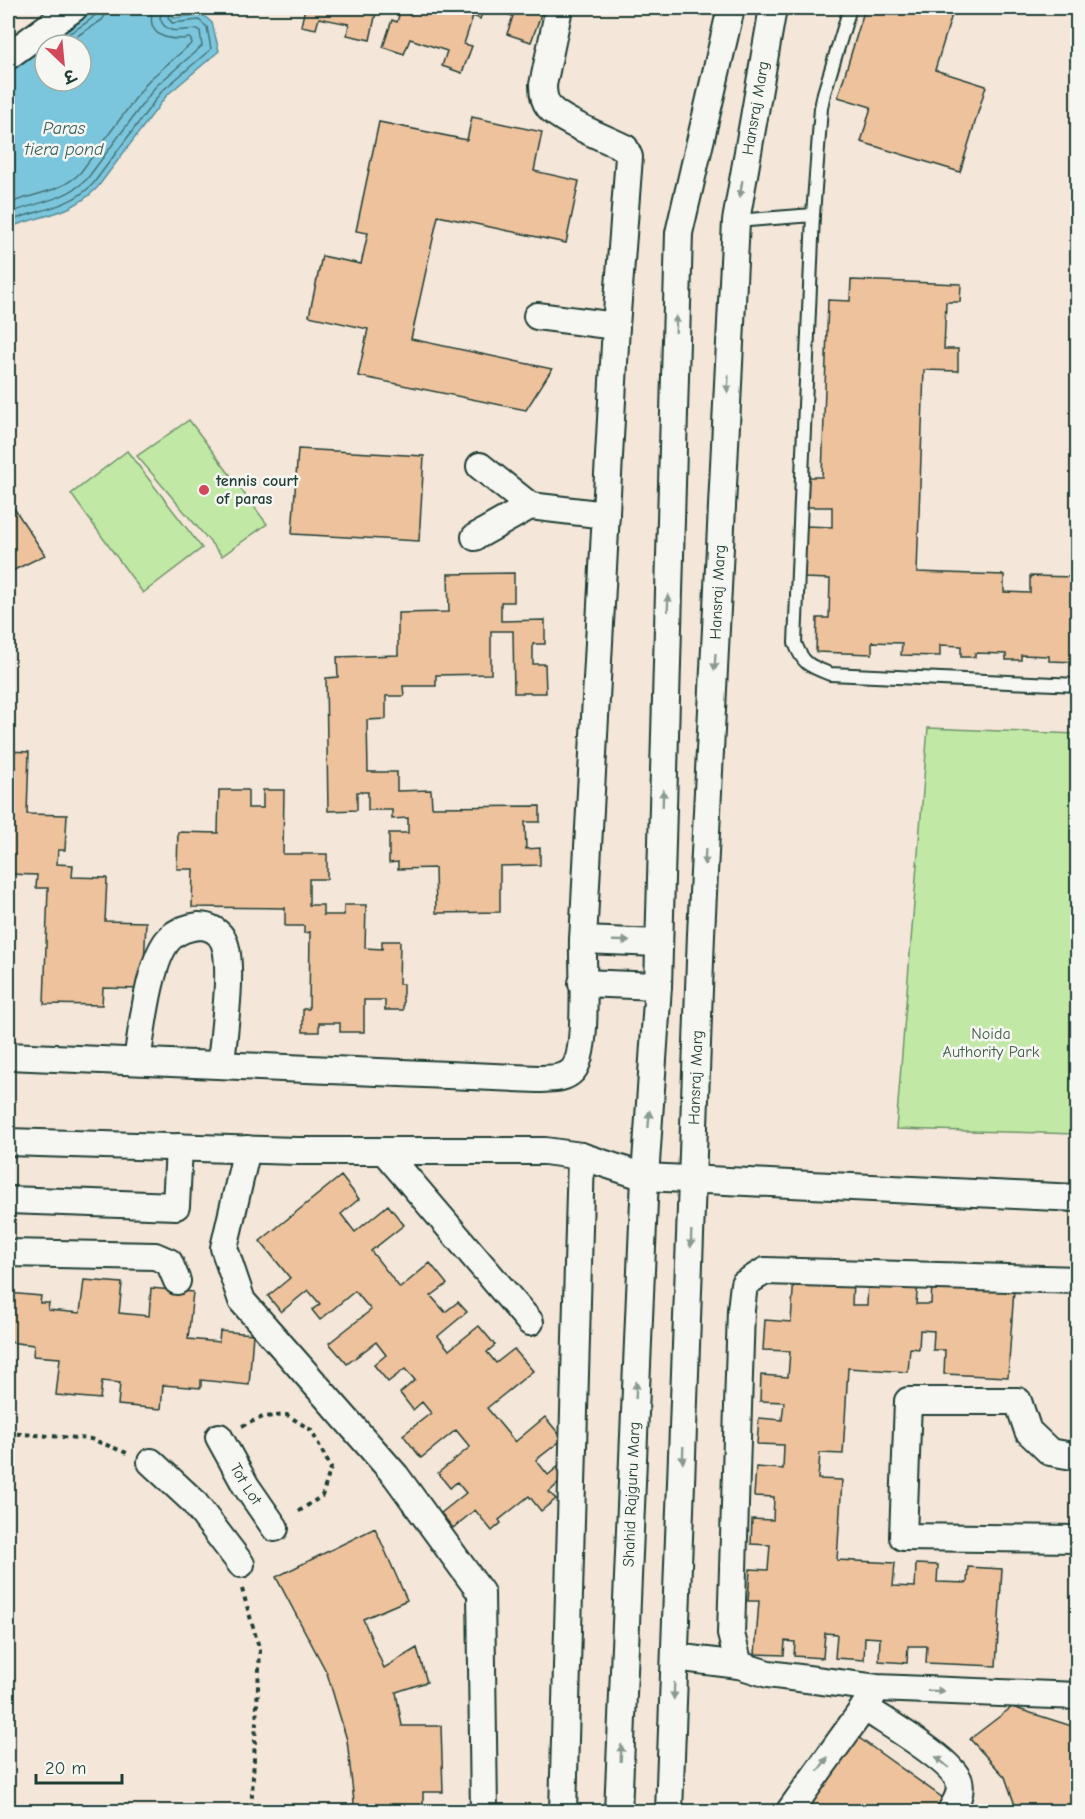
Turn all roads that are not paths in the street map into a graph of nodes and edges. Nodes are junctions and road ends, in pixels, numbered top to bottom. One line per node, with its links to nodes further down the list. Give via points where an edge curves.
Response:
1 (74, 8): 6 (street)
2 (559, 8): 10 (street, via 544,97 560,116 628,152)
3 (731, 8): 17 (street, one-way to 3, via 679,233)
4 (773, 8): 8 (street, Hansraj Marg, one-way to 8)
5 (849, 8): 7 (lane, via 823,100)
6 (8, 56)
7 (813, 215): 8 (lane); 15 (lane, via 795,643 801,658 830,674)
8 (736, 220): 29 (street, Hansraj Marg, one-way to 29, via 701,934)
9 (537, 315): 10 (street)
10 (616, 326): 13 (street)
11 (480, 466): 12 (street)
12 (530, 506): 13 (street); 14 (street)
13 (606, 515): 16 (street)
14 (474, 537)
15 (1077, 685)
16 (582, 940): 17 (street, one-way to 17); 18 (street)
17 (659, 943): 19 (street)
18 (582, 983): 19 (street); 22 (street, via 583,1041 573,1070 561,1078)
19 (658, 986): 28 (street, one-way to 19)
20 (8, 1056): 21 (street)
21 (137, 1061): 22 (street); 22 (street, via 149,990 162,950 170,938 187,927 202,926 216,931 224,940 227,953)
22 (221, 1065)
23 (8, 1142): 24 (street)
24 (179, 1147): 25 (street); 31 (street, via 176,1206)
25 (247, 1149): 26 (street); 46 (street, via 224,1248 242,1301 396,1476 481,1593)
26 (384, 1150): 27 (street, via 545,1151); 35 (street)
27 (581, 1156): 28 (street); 47 (street)
28 (645, 1177): 29 (street); 48 (street, Shahid Rajguru Marg, one-way to 28)
29 (693, 1180): 30 (street); 42 (street, one-way to 42)
30 (1077, 1198)
31 (8, 1200)
32 (8, 1252): 34 (street, via 155,1256 169,1262)
33 (1077, 1280): 43 (street, via 765,1271 744,1284 731,1634)
34 (177, 1281)
35 (530, 1322)
36 (219, 1437): 39 (street, Tot Lot)
37 (1077, 1457): 40 (street, via 1050,1452 1028,1431 1018,1401 908,1401 903,1537)
38 (151, 1462): 41 (street, via 193,1501)
39 (275, 1528)
40 (1077, 1539)
41 (241, 1564)
42 (675, 1657): 43 (street); 49 (street, one-way to 49)
43 (739, 1665): 45 (street)
44 (1077, 1696): 45 (street, one-way to 44)
45 (871, 1698): 50 (street, one-way to 45); 51 (street, one-way to 45, via 959,1797 959,1781 947,1764)
46 (484, 1812)
47 (563, 1812)
48 (618, 1812)
49 (669, 1812)
50 (789, 1812)
51 (951, 1812)

